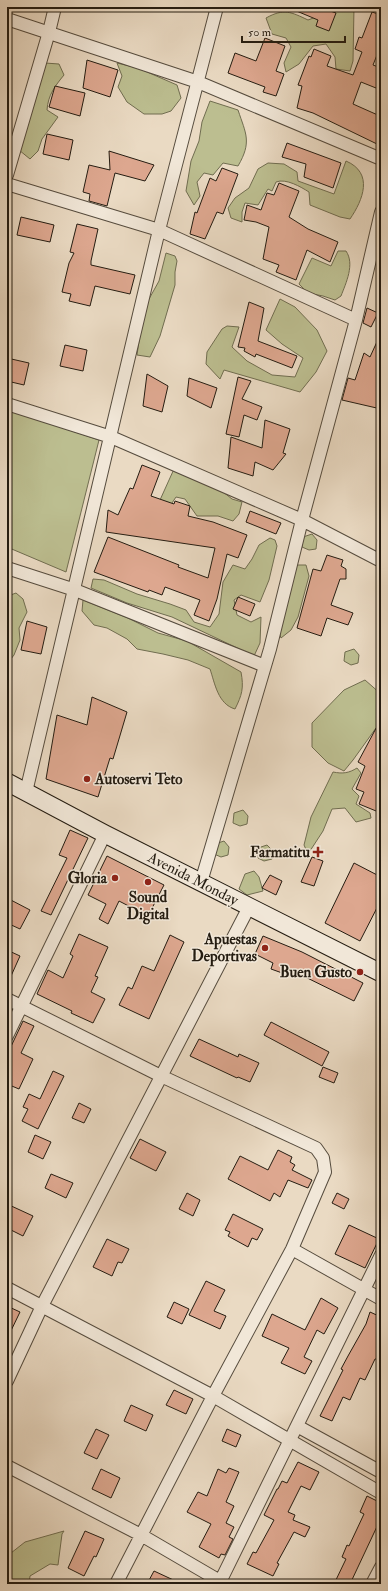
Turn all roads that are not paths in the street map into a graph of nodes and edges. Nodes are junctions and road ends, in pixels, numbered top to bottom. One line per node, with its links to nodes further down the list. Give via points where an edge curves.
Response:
1 (55, 7): 4 (street)
2 (217, 7): 5 (street)
3 (7, 19): 4 (street)
4 (49, 32): 5 (street); 7 (street)
5 (198, 82): 6 (street); 10 (street)
6 (381, 159)
7 (7, 175)
8 (7, 184): 10 (street)
9 (381, 212): 11 (street)
10 (159, 230): 12 (street); 14 (street)
11 (377, 255): 12 (street)
12 (356, 320): 15 (street)
13 (7, 404): 14 (street)
14 (111, 437): 15 (street); 18 (street)
15 (302, 520): 16 (street); 19 (street)
16 (381, 561)
17 (7, 568): 18 (street)
18 (75, 590): 19 (street); 21 (street)
19 (265, 666): 23 (street)
20 (7, 782): 21 (main road, Avenida Monday)
21 (26, 792): 22 (main road, Avenida Monday)
22 (105, 834): 23 (main road, Avenida Monday); 27 (street)
23 (201, 882): 24 (main road, Avenida Monday)
24 (249, 907): 25 (main road, Avenida Monday); 29 (street)
25 (381, 973)
26 (7, 999): 27 (street)
27 (22, 1006): 28 (street); 29 (street)
28 (7, 1036)
29 (161, 1076): 30 (street, via 316,1148 323,1158 325,1172); 35 (street)
30 (292, 1249): 33 (street); 37 (street)
31 (381, 1255): 33 (street)
32 (7, 1288): 35 (street)
33 (364, 1290): 34 (street); 38 (street)
34 (381, 1299)
35 (42, 1306): 36 (street); 37 (street)
36 (7, 1381)
37 (213, 1396): 39 (street); 43 (street)
38 (297, 1426): 39 (street); 41 (street)
39 (290, 1440): 42 (street); 45 (street)
40 (7, 1466): 43 (street)
41 (381, 1472)
42 (381, 1493)
43 (141, 1536): 45 (street); 46 (street)
44 (381, 1567): 47 (street)
45 (222, 1583)
46 (116, 1584)
47 (372, 1584)

